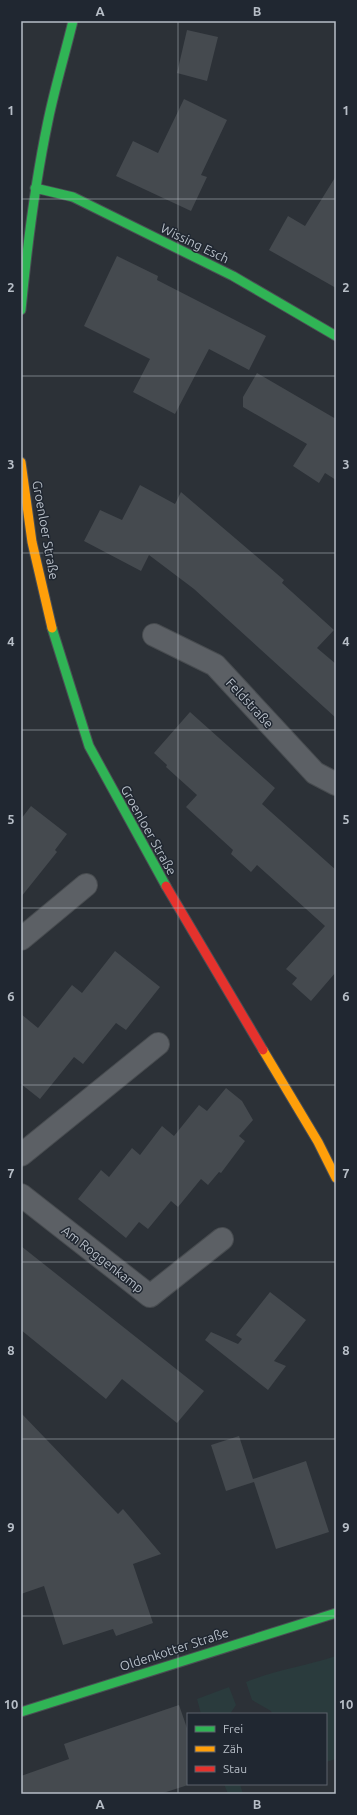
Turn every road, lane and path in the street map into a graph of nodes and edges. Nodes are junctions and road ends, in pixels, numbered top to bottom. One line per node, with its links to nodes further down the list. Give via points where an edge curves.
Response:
1 (73, 21): 2 (street, via 48,120)
2 (36, 188): 3 (street, via 25,258); 4 (street, Wissing Esch, via 73,197 233,276)
3 (21, 310)
4 (336, 336)
5 (21, 462): 12 (street, Groenloer Straße, via 32,542 53,631 89,746 149,857 318,1142)
6 (154, 635): 7 (street, Feldstraße, via 215,665 315,773)
7 (336, 784)
8 (86, 885): 9 (street)
9 (21, 939)
10 (158, 1044): 11 (street)
11 (21, 1155)
12 (336, 1178)
13 (21, 1195): 14 (street, Am Roggenkamp, via 150,1296)
14 (222, 1239)
15 (336, 1613): 16 (street, Oldenkotter Straße)
16 (21, 1712)

